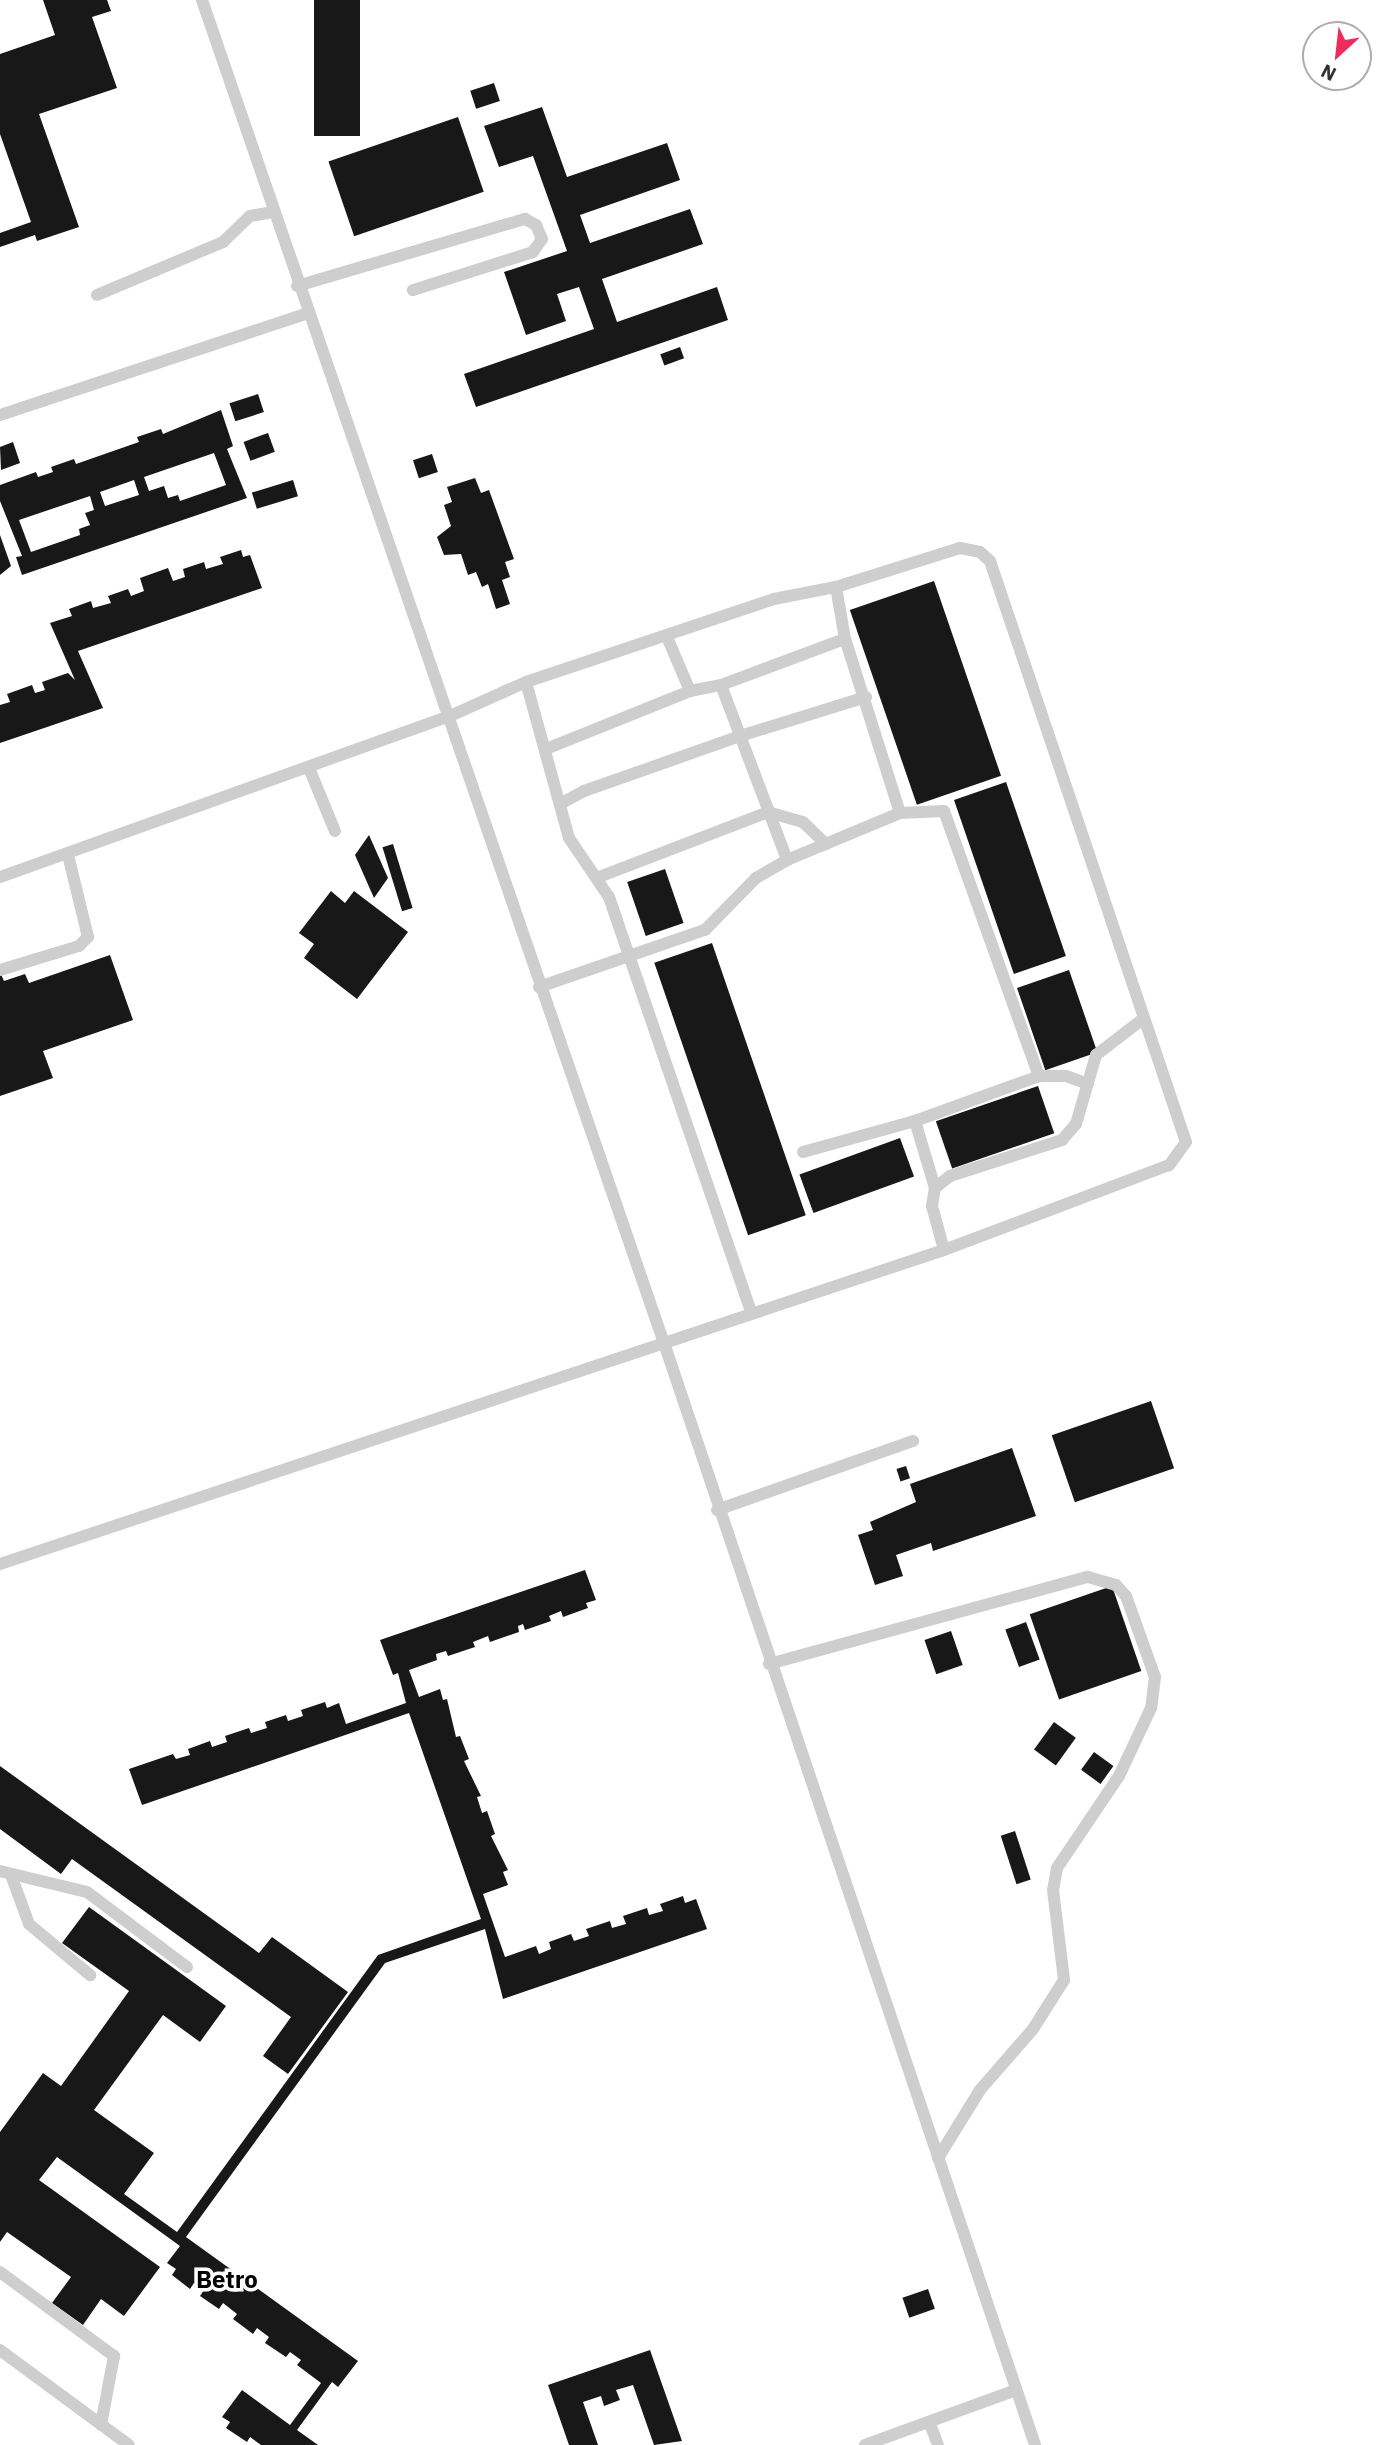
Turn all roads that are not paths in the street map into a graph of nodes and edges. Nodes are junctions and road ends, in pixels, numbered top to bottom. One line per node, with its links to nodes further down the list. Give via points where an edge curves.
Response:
1 (202, 0): 2 (lane)
2 (274, 212): 3 (lane); 5 (lane, via 250,216 223,242)
3 (298, 286): 4 (lane, via 525,219 537,225 542,239 533,252); 6 (lane)
4 (412, 290)
5 (97, 295)
6 (308, 313): 7 (lane); 15 (lane)
7 (0, 415)
8 (836, 587): 9 (lane, via 774,599); 10 (lane); 31 (lane, via 960,548 980,552 990,561)
9 (667, 637): 11 (lane); 13 (lane)
10 (845, 639): 12 (lane); 14 (lane)
11 (526, 682): 15 (lane); 17 (lane)
12 (721, 685): 13 (lane); 16 (lane)
13 (690, 691): 17 (lane)
14 (866, 697): 16 (lane); 21 (lane)
15 (450, 716): 18 (lane); 30 (lane)
16 (740, 736): 19 (lane); 20 (lane)
17 (546, 749): 19 (lane)
18 (309, 768): 22 (lane); 24 (lane)
19 (562, 803): 27 (lane, via 569,838)
20 (768, 812): 23 (lane, via 803,822); 25 (lane); 27 (lane)
21 (900, 813): 23 (lane); 32 (lane, via 944,811)
22 (335, 831)
23 (826, 844): 25 (lane)
24 (68, 855): 26 (lane); 29 (lane, via 88,937 79,946)
25 (787, 860): 28 (lane, via 756,878 705,930)
26 (0, 877)
27 (599, 877): 28 (lane)
28 (630, 953): 30 (lane); 38 (lane)
29 (0, 970)
30 (539, 987): 39 (lane)
31 (1143, 1019): 33 (lane, via 1097,1055); 37 (lane, via 1182,1123 1186,1142 1179,1156 1169,1165)
32 (1039, 1076): 33 (lane, via 1066,1076); 34 (lane)
33 (1088, 1084): 36 (lane, via 1076,1124 1062,1140 950,1176)
34 (915, 1121): 35 (lane); 36 (lane)
35 (803, 1152)
36 (934, 1188): 37 (lane, via 932,1206)
37 (944, 1250): 38 (lane)
38 (751, 1311): 39 (lane)
39 (664, 1343): 41 (lane); 42 (lane)
40 (913, 1441): 41 (lane)
41 (717, 1510): 43 (lane)
42 (0, 1564)
43 (769, 1664): 47 (lane); 47 (lane, via 1088,1577 1116,1585 1126,1596 1155,1677 1152,1708 1119,1776 1057,1868 1054,1890 1064,1980 1033,2029 980,2090)
44 (5, 1873): 45 (lane, via 87,1892); 46 (lane, via 29,1924)
45 (187, 1967)
46 (90, 1975)
47 (938, 2158): 50 (lane)
48 (0, 2272): 52 (lane, via 114,2356)
49 (0, 2350): 52 (lane)
50 (1016, 2390): 51 (lane); 56 (lane)
51 (930, 2424): 54 (lane); 55 (lane)
52 (101, 2425): 53 (lane)
53 (129, 2445)
54 (865, 2445)
55 (938, 2445)
56 (1035, 2445)

